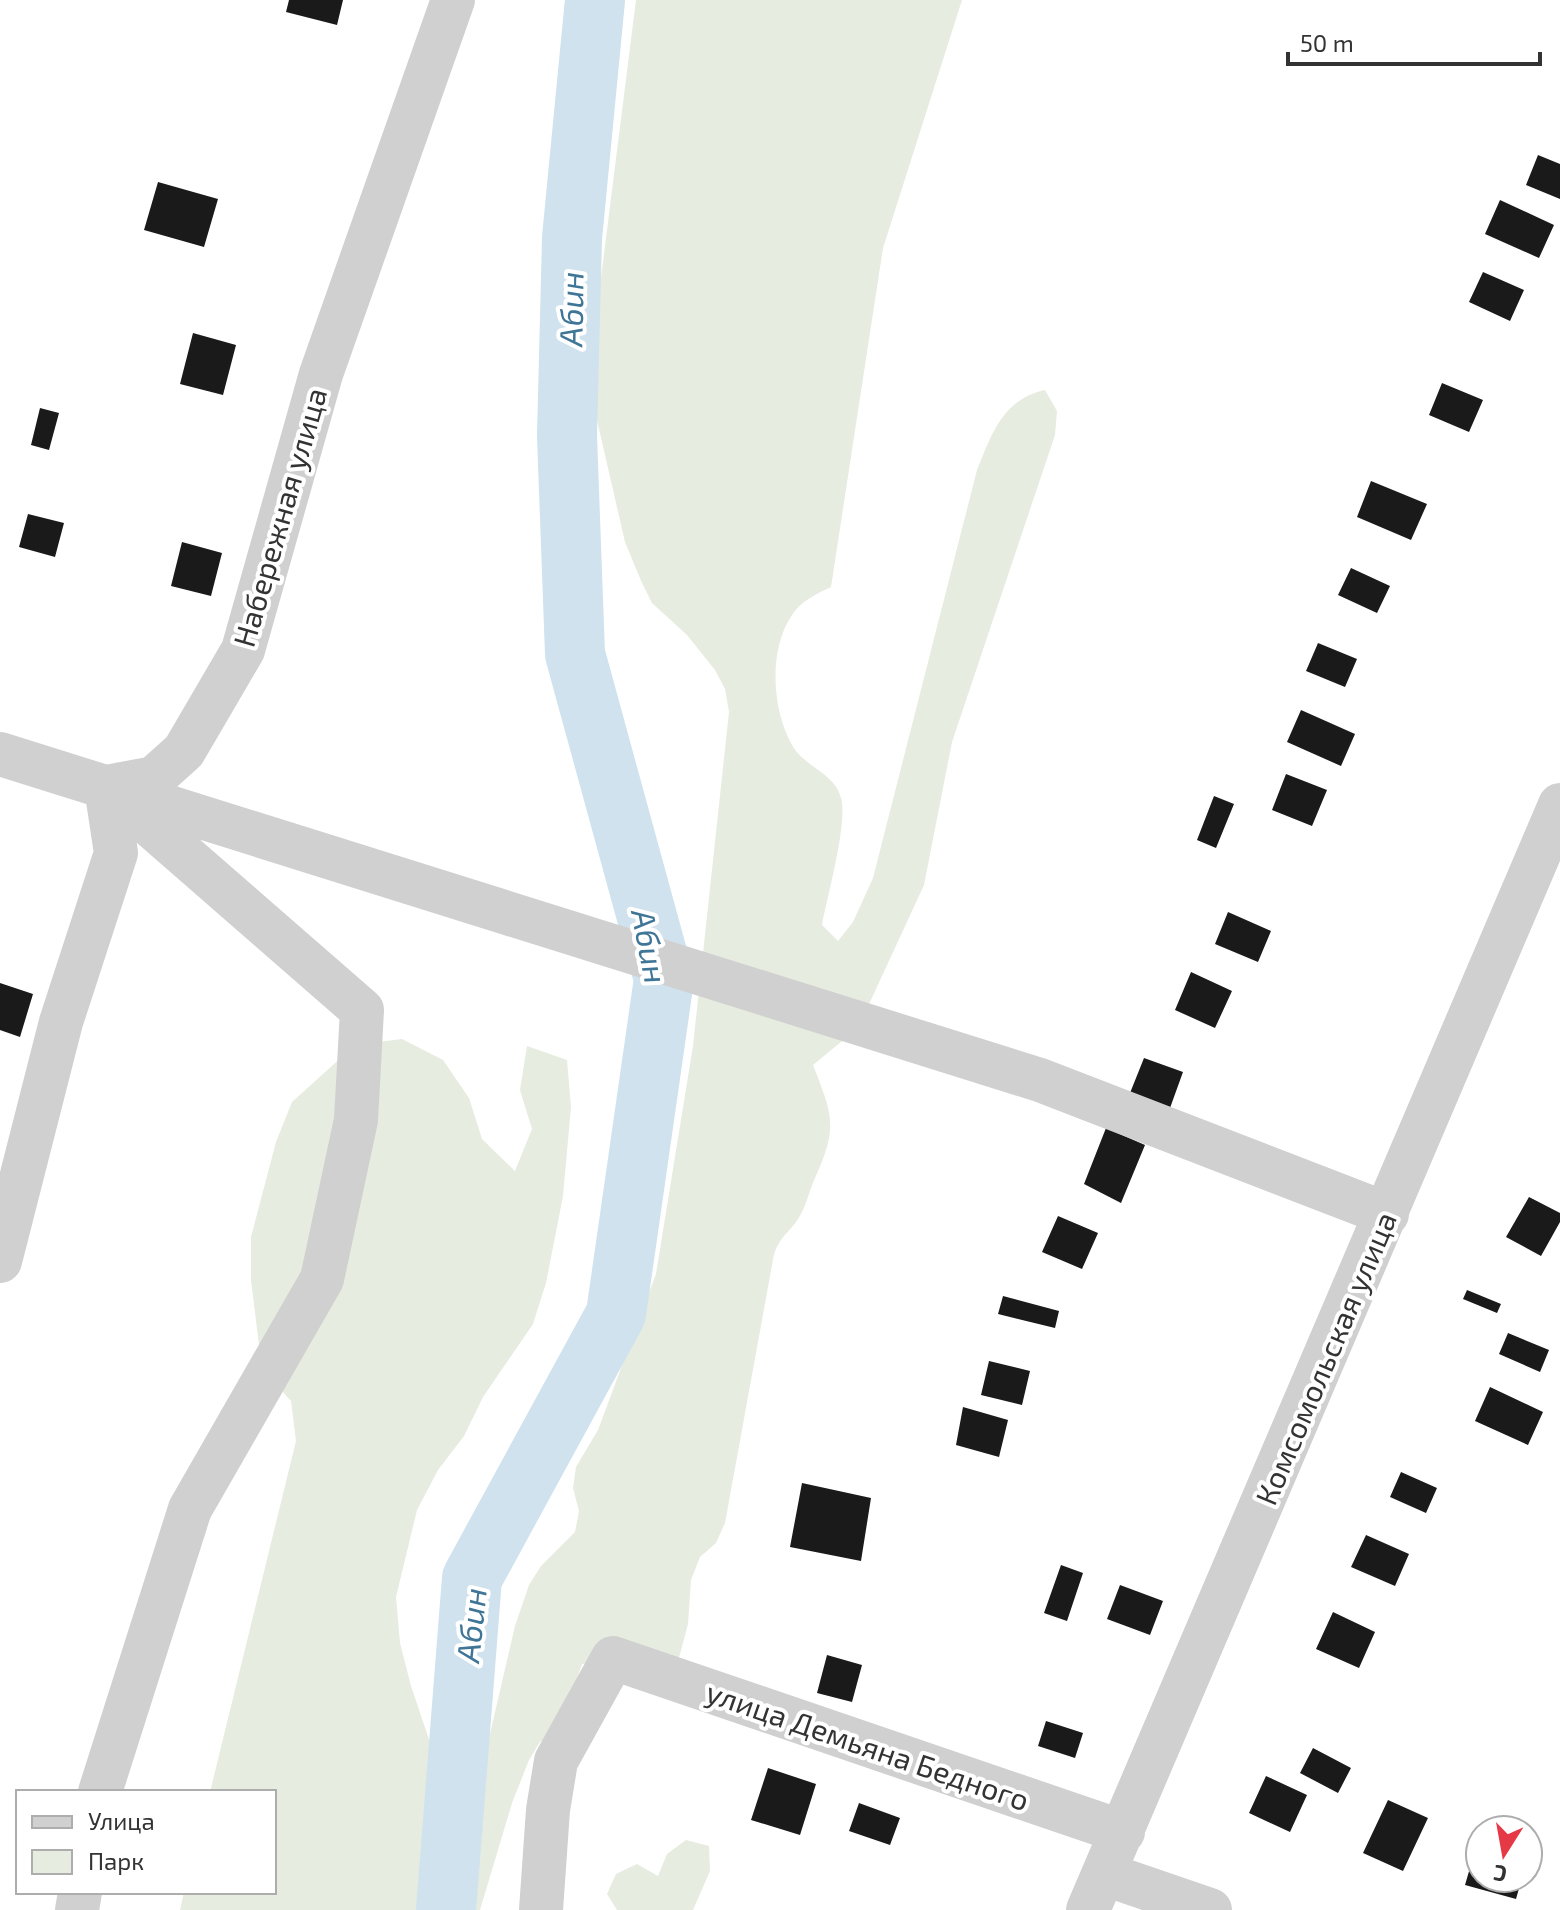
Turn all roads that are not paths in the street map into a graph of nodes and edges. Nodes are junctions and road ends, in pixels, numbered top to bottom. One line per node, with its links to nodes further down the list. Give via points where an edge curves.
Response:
1 (453, 0): 3 (street, Набережная улица, via 321,374 243,650 184,751 154,778)
2 (0, 754): 3 (street)
3 (106, 787): 6 (street, via 1040,1080); 7 (street, via 116,853 61,1022); 8 (street, via 362,1010 356,1120 322,1279 190,1509)
4 (1560, 805): 5 (street, Комсомольская улица)
5 (1547, 872): 6 (street, Комсомольская улица)
6 (1387, 1214): 9 (street, Комсомольская улица)
7 (0, 1261)
8 (101, 1790)
9 (1123, 1832): 10 (street, Комсомольская улица); 11 (street, улица Демьяна Бедного, via 613,1658 556,1761)
10 (1096, 1892): 12 (street)
11 (541, 1910)
12 (1210, 1910)

